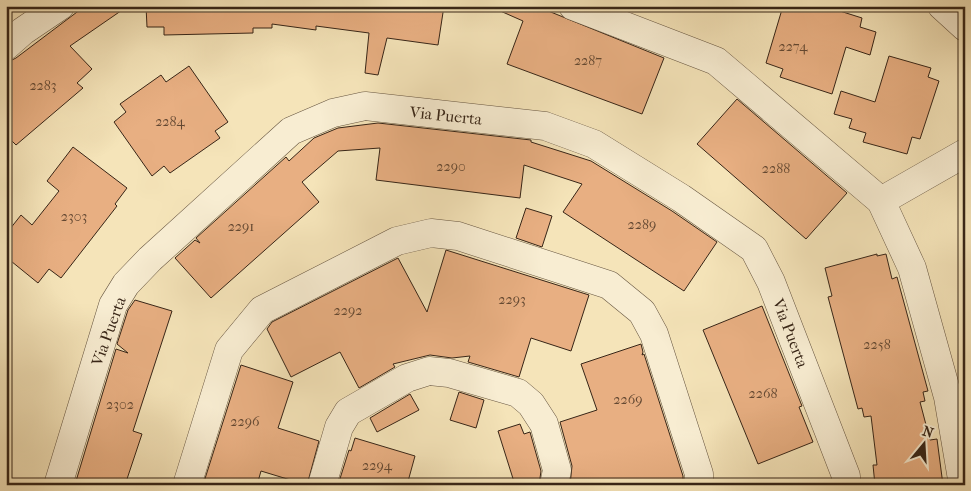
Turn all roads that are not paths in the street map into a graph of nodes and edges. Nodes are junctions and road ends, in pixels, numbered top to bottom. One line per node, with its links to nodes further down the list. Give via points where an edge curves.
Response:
1 (60, 6): 5 (street)
2 (573, 6): 7 (street, via 716,61)
3 (942, 6): 4 (street)
4 (965, 27)
5 (6, 46)
6 (965, 153): 7 (street)
7 (881, 201): 14 (street, via 912,268 948,397)
8 (58, 485): 13 (street, Via Puerta, via 114,306 126,284 291,131 333,113 365,106 545,126 594,144 681,198 754,249 771,282 846,476)
9 (187, 485): 12 (street, via 229,350 262,310 397,241 431,233 458,236 609,285 642,312 654,334 699,474)
10 (322, 485): 11 (street, via 339,427 348,412 407,378 429,371 449,373 518,393 532,404 544,424 557,470)
11 (554, 485)
12 (698, 485)
13 (846, 485)
14 (963, 485)

